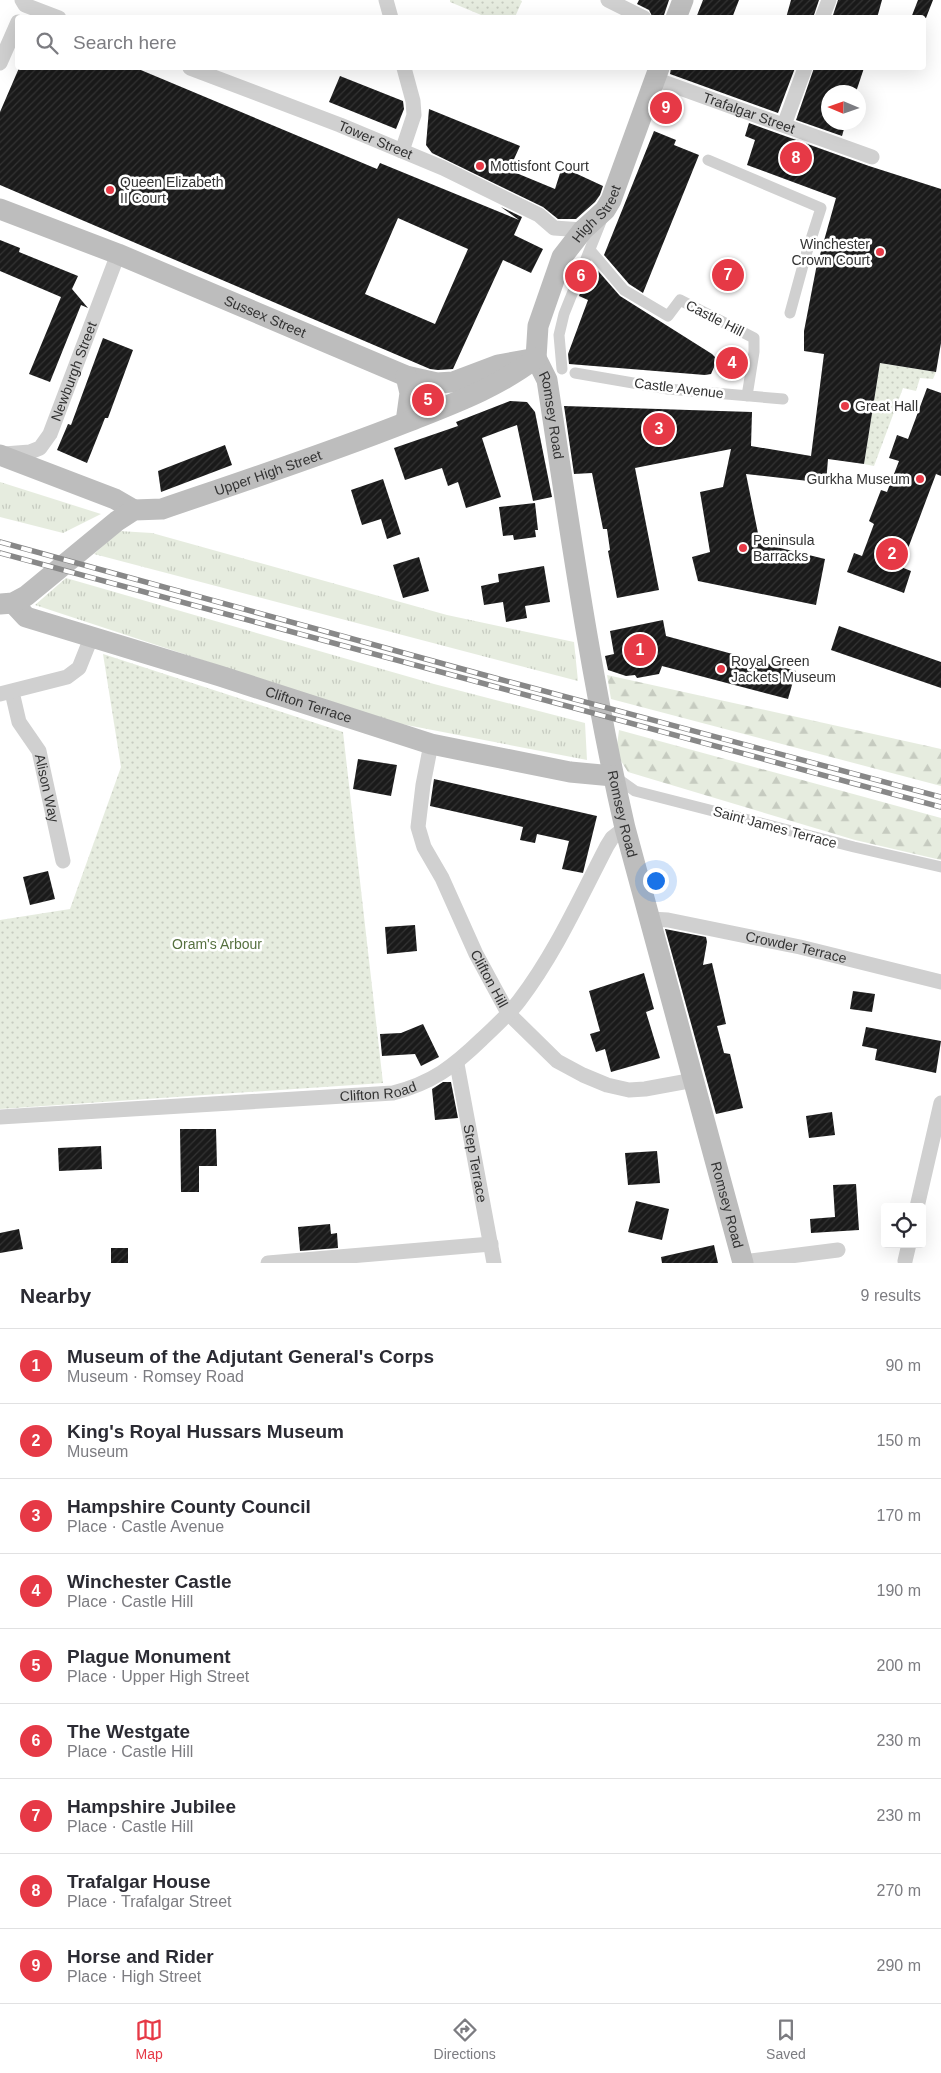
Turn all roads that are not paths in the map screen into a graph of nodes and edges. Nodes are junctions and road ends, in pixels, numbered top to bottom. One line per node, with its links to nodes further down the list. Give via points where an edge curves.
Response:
1 (386, 0): 7 (street)
2 (608, 0): 8 (street)
3 (684, 0): 9 (main road)
4 (828, 0): 10 (street)
5 (22, 8): 6 (street)
6 (48, 15)
7 (389, 15)
8 (638, 15)
9 (677, 15)
10 (823, 15)
11 (15, 29): 12 (street)
12 (0, 64)
13 (195, 70): 18 (street, Tower Street)
14 (405, 70): 18 (street, via 414,115)
15 (804, 70): 17 (street)
16 (657, 73): 17 (street, Trafalgar Street); 23 (main road, High Street, via 611,200)
17 (784, 125): 19 (street, Trafalgar Street)
18 (402, 150): 22 (street, Tower Street, via 539,214)
19 (872, 157)
20 (708, 160): 26 (street, via 821,208)
21 (0, 209): 24 (main road, Sussex Street)
22 (554, 228): 23 (street); 25 (street)
23 (586, 240): 25 (main road, High Street); 28 (street, via 558,335); 31 (street, Castle Hill, via 624,290 668,316 680,300 754,338)
24 (118, 254): 30 (main road, Sussex Street); 34 (street, Newburgh Street, via 50,434 40,448)
25 (562, 257): 27 (main road, High Street, via 538,326)
26 (790, 313)
27 (536, 358): 30 (main road, Sussex Street, via 498,365 453,382 438,383); 33 (main road, Upper High Street, via 502,381); 40 (main road, Romsey Road, via 547,380 585,628)
28 (562, 369)
29 (575, 372): 31 (street, Castle Avenue, via 668,389)
30 (406, 376): 33 (main road, via 410,393)
31 (747, 396): 32 (street, Castle Avenue)
32 (784, 399)
33 (406, 422): 35 (main road, Upper High Street, via 162,509)
34 (0, 455): 35 (main road, Newburgh Street, via 115,499)
35 (134, 510): 36 (main road)
36 (13, 601): 37 (main road, Clifton Terrace, via 26,617)
37 (91, 638): 38 (street, Alison Way, via 79,668 67,677); 39 (main road, Clifton Terrace)
38 (6, 693): 42 (street, Alison Way, via 19,722 39,751)
39 (431, 744): 40 (main road, Clifton Terrace, via 577,773); 46 (street, Clifton Hill, via 422,784 418,827 424,847)
40 (613, 776): 41 (main road, Romsey Road); 43 (street, Saint James Terrace, via 634,791)
41 (625, 828): 44 (main road, Romsey Road); 46 (street, Clifton Road, via 612,838 554,946)
42 (63, 861)
43 (941, 867)
44 (650, 919): 45 (street, Crowder Terrace, via 800,947); 48 (main road, Romsey Road)
45 (941, 982)
46 (508, 1013): 47 (street, Clifton Road); 48 (street, Clifton Hill, via 557,1061 608,1085 628,1090)
47 (457, 1064): 50 (street, Clifton Road, via 414,1088 393,1093); 52 (street, Step Terrace)
48 (694, 1080): 58 (main road, Romsey Road)
49 (941, 1103): 51 (street)
50 (0, 1117)
51 (918, 1203)
52 (491, 1244): 56 (street); 57 (street, Step Terrace)
53 (908, 1248): 55 (street)
54 (838, 1250): 58 (street)
55 (905, 1261)
56 (268, 1263)
57 (494, 1263)
58 (743, 1263)

